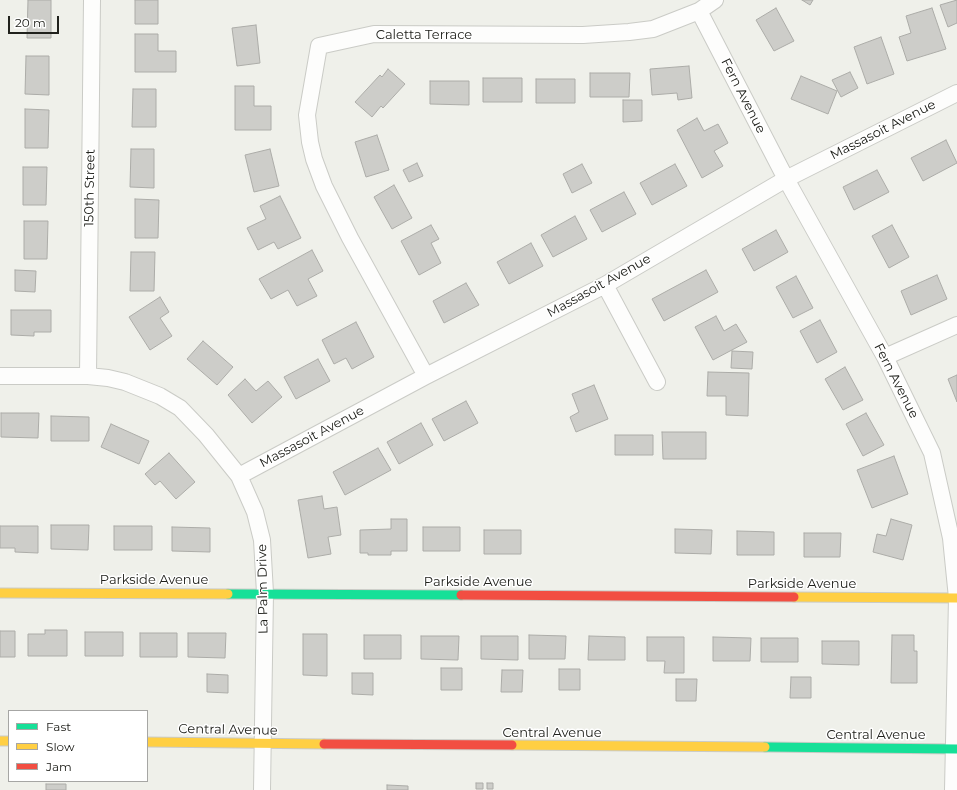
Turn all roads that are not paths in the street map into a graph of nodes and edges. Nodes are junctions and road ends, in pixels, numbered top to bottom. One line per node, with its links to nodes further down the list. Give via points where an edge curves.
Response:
1 (92, 0): 10 (street, 150th Street)
2 (715, 0): 3 (street, Caletta Terrace)
3 (699, 11): 5 (street, Fern Avenue); 11 (street, Caletta Terrace, via 654,29 629,32 583,35 374,34 319,46 307,115 314,159 324,186)
4 (957, 93): 5 (street, Massasoit Avenue)
5 (786, 179): 6 (street, Massasoit Avenue); 8 (street, Fern Avenue)
6 (605, 285): 11 (street, Massasoit Avenue); 12 (street)
7 (957, 325): 8 (street)
8 (885, 357): 16 (street, Fern Avenue, via 932,453 951,538)
9 (0, 376): 10 (street, La Palm Drive)
10 (88, 376): 13 (street, La Palm Drive, via 125,382 160,396 180,408)
11 (426, 376): 13 (street, Massasoit Avenue)
12 (657, 382)
13 (239, 476): 15 (street, La Palm Drive, via 260,527)
14 (0, 593): 15 (street, Parkside Avenue)
15 (265, 593): 16 (street, Parkside Avenue); 18 (street, La Palm Drive)
16 (957, 598): 19 (street, Fern Avenue)
17 (148, 742): 18 (street, Central Avenue)
18 (262, 743): 19 (street, Central Avenue); 20 (street, La Palm Drive)
19 (955, 749): 21 (street, Fern Avenue)
20 (262, 790)
21 (953, 790)

